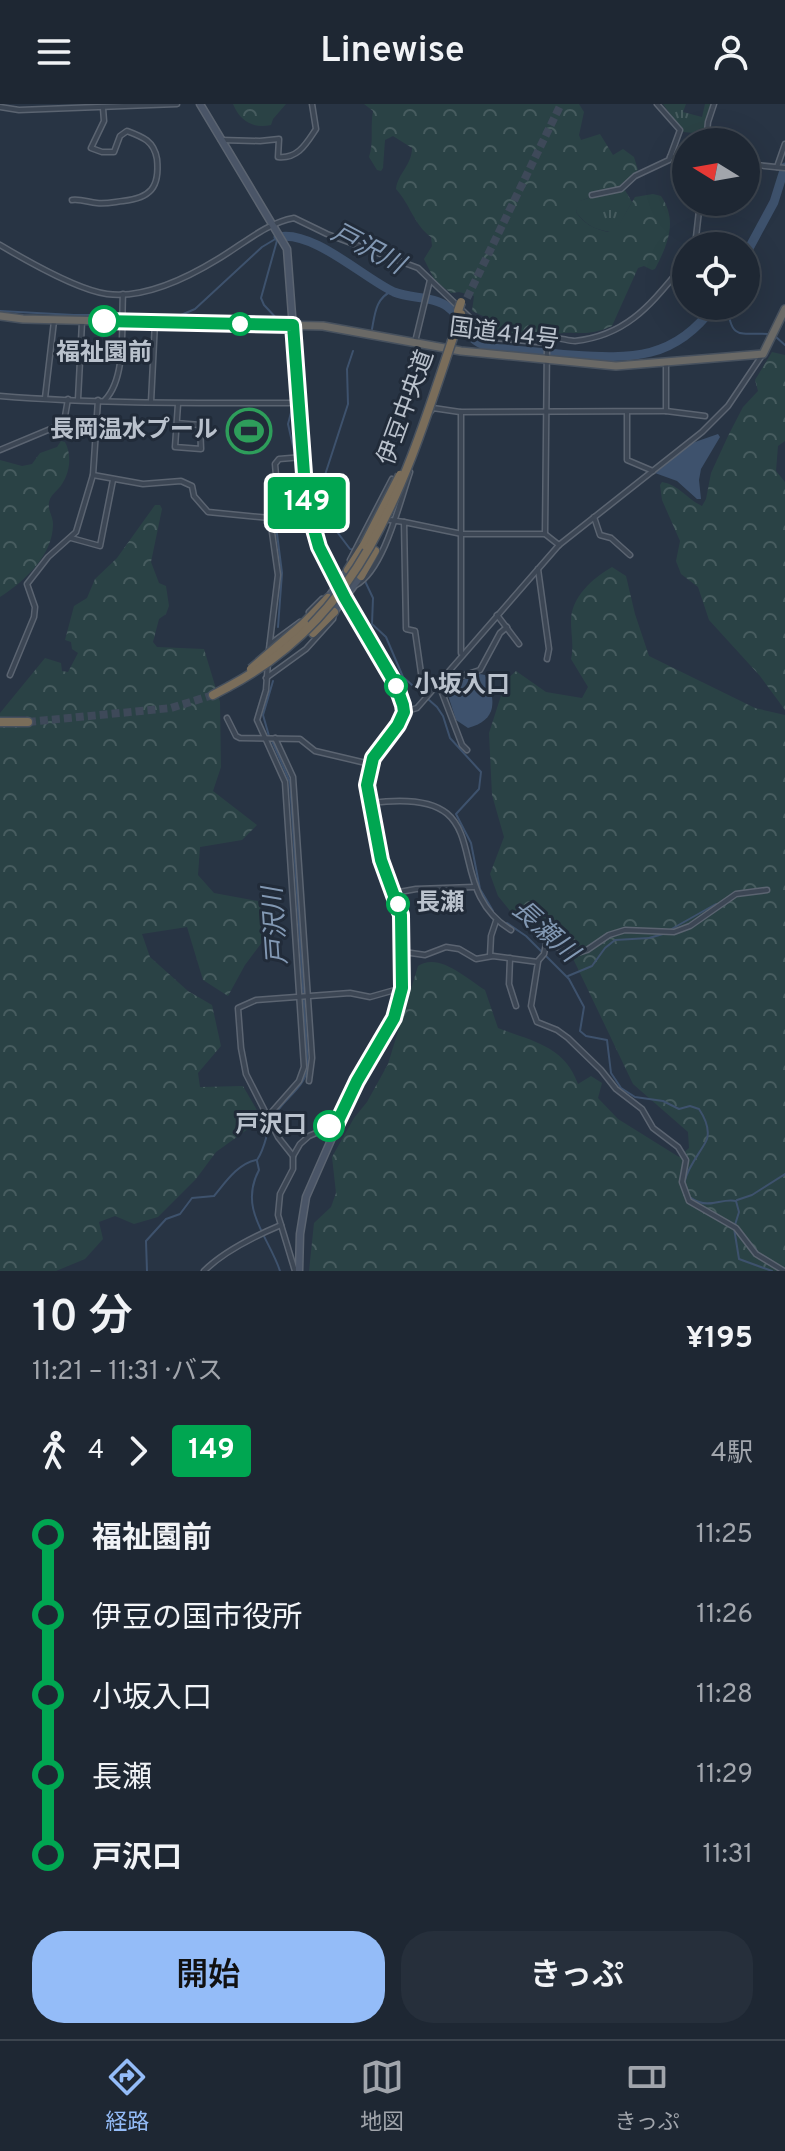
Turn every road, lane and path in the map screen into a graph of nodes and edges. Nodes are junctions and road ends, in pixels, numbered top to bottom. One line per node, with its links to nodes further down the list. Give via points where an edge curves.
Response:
1 (177, 104): 6 (street)
2 (200, 104): 10 (main road)
3 (312, 104): 10 (street, via 317,128 290,157 278,157 279,139)
4 (657, 104): 12 (street, via 680,130)
5 (714, 104): 9 (street)
6 (151, 105): 8 (street)
7 (0, 107): 8 (street)
8 (103, 108): 17 (street, via 104,121 91,148 114,152 127,131 146,138 155,149 155,184 147,195 131,200)
9 (707, 128)
10 (221, 140): 18 (main road)
11 (785, 144): 14 (street)
12 (670, 157): 16 (street, via 621,189)
13 (760, 165): 14 (street)
14 (777, 167): 15 (street)
15 (785, 168)
16 (592, 195)
17 (72, 200)
18 (274, 225): 21 (street, via 298,219 418,268); 22 (street, via 180,281); 30 (main road, via 287,249)
19 (0, 245): 22 (street, via 88,288)
20 (672, 279): 32 (street, via 644,312 608,334 572,341 551,338)
21 (430, 280): 31 (street); 32 (street, via 494,338)
22 (123, 294): 26 (street)
23 (461, 307): 55 (highway, 伊豆中央道, bridge)
24 (785, 309): 33 (highway)
25 (0, 316): 27 (highway, 国道414号)
26 (122, 318): 28 (highway, 国道414号); 29 (highway, 国道414号); 41 (street, via 119,373)
27 (54, 320): 28 (highway, 国道414号); 37 (street)
28 (82, 320): 39 (street)
29 (155, 322): 30 (highway, 国道414号); 42 (street)
30 (293, 325): 31 (highway, 国道414号); 43 (main road)
31 (415, 342): 34 (highway, 国道414号)
32 (546, 346): 34 (street)
33 (763, 354): 35 (highway, 国道414号); 53 (street, via 728,406)
34 (545, 359): 35 (highway, 国道414号, via 616,366); 45 (street)
35 (666, 362): 46 (street)
36 (0, 396): 37 (street)
37 (45, 398): 38 (street)
38 (68, 399): 39 (street); 51 (street, via 64,422)
39 (78, 399): 40 (street)
40 (98, 400): 41 (street); 54 (street)
41 (105, 400): 42 (street)
42 (151, 402): 44 (street)
43 (299, 403): 44 (street); 52 (main road)
44 (178, 404): 50 (street)
45 (545, 411): 47 (street); 48 (street); 64 (street)
46 (666, 411): 48 (street); 49 (street)
47 (461, 412): 61 (street, via 433,408); 63 (street)
48 (627, 412): 53 (street, via 627,460)
49 (705, 416)
50 (177, 423): 50 (street, via 175,447 201,449 200,425)
51 (0, 450)
52 (303, 457): 59 (street, via 276,462 277,492); 71 (main road, via 312,529)
53 (653, 471): 58 (street)
54 (93, 475): 57 (street); 65 (street)
55 (403, 475): 69 (highway, bridge); 70 (highway, bridge, via 389,522); 83 (highway, 伊豆中央道, bridge, via 373,538 337,593 288,644); 85 (highway, 伊豆中央道, bridge, via 383,526 334,602 293,643)
56 (392, 479): 60 (street)
57 (113, 480): 59 (street, via 186,482 208,512); 65 (street, via 100,546)
58 (594, 517): 66 (street); 67 (street, via 600,535)
59 (270, 518): 78 (street, via 278,575)
60 (373, 518): 61 (street); 69 (street)
61 (395, 521): 62 (street); 72 (street, via 366,578)
62 (404, 522): 63 (street); 86 (street, via 406,629 415,631 422,680)
63 (462, 534): 64 (street); 80 (street)
64 (545, 534): 66 (street)
65 (71, 538): 82 (street, via 27,584 34,617)
66 (559, 545): 68 (street)
67 (630, 555)
68 (538, 569): 76 (street); 81 (street)
69 (348, 570): 71 (main road)
70 (361, 576): 72 (main road)
71 (338, 584): 73 (main road); 74 (main road)
72 (354, 586): 74 (main road)
73 (328, 598): 78 (street); 83 (highway, bridge)
74 (345, 598): 75 (main road); 89 (main road, via 396,685)
75 (334, 612): 84 (street, via 306,649); 85 (highway, bridge, via 262,672)
76 (497, 615): 77 (street); 80 (street)
77 (507, 627): 79 (street); 87 (street, via 480,670 453,679)
78 (270, 644): 84 (street)
79 (519, 644)
80 (461, 656): 86 (street)
81 (547, 659)
82 (10, 675)
83 (244, 675): 85 (highway, 伊豆中央道, bridge)
84 (266, 678): 93 (street, via 257,720)
85 (230, 685): 88 (highway, 伊豆中央道)
86 (432, 689): 87 (street); 89 (street, via 413,711)
87 (441, 690): 95 (street)
88 (212, 694)
89 (404, 712): 96 (main road)
90 (227, 718): 93 (street, via 236,736)
91 (0, 721): 92 (highway)
92 (28, 721)
93 (265, 738): 94 (street); 108 (street, via 285,782)
94 (274, 738): 96 (street, via 303,740 315,751); 108 (street, via 293,777)
95 (467, 750)
96 (370, 764): 97 (main road)
97 (369, 803): 98 (street, via 412,801 440,807 462,834); 100 (main road)
98 (474, 887): 100 (street); 101 (street)
99 (767, 890): 106 (street, via 736,894 674,932 625,930 582,952 548,944)
100 (394, 893): 103 (main road, via 403,923)
101 (496, 921): 102 (street); 104 (street)
102 (511, 930)
103 (403, 952): 104 (street, via 425,955 446,947 476,959); 107 (main road)
104 (490, 956): 105 (street)
105 (510, 958): 106 (street); 109 (street, via 509,984)
106 (541, 958): 117 (street, via 531,1006 537,1022 563,1034 678,1147 685,1157 682,1182 687,1198 736,1228 756,1254)
107 (402, 988): 108 (street, via 370,997); 112 (main road, via 394,1018)
108 (304, 996): 110 (street); 111 (street, via 303,1073); 111 (street, via 256,1000 238,1008 246,1074)
109 (516, 1006)
110 (309, 1081)
111 (269, 1115): 113 (street)
112 (337, 1123): 113 (street, via 309,1136); 116 (main road, via 306,1197)
113 (293, 1156): 114 (street, via 293,1169 280,1194)
114 (281, 1225): 115 (street); 116 (street)
115 (204, 1271)
116 (297, 1271)
117 (784, 1271)

